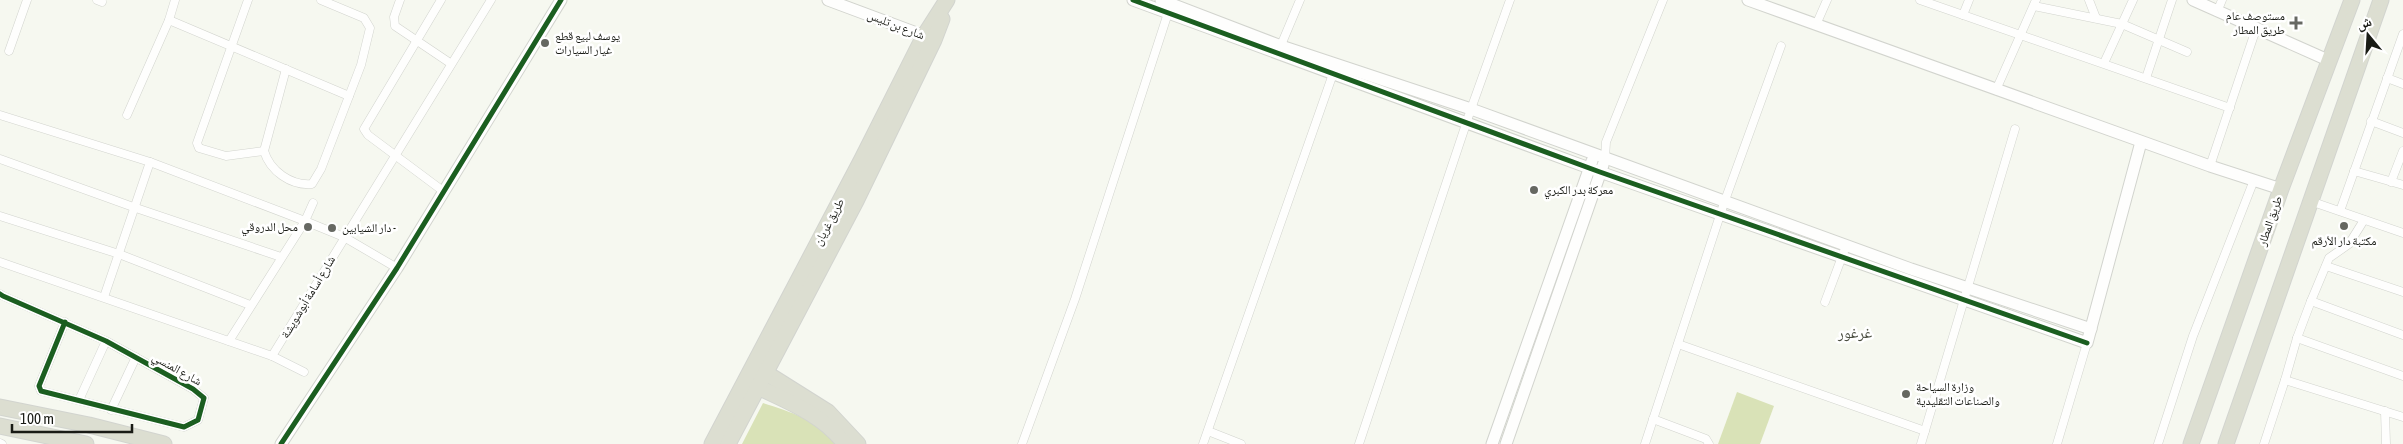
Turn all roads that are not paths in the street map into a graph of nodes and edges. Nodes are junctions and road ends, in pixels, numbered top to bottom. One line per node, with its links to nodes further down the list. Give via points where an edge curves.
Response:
1 (27, 0): 44 (street)
2 (174, 0): 31 (street)
3 (248, 0): 40 (street)
4 (323, 0): 55 (street, via 364,18 370,28)
5 (400, 0): 39 (street, via 394,17 395,26)
6 (441, 0): 39 (street)
7 (491, 0): 47 (street, شارع أسامة أبوشويشة)
8 (561, 0): 78 (street)
9 (828, 0): 37 (street, شارع بن تليس)
10 (949, 0): 37 (highway, طريق غريان)
11 (1133, 0): 27 (street)
12 (1300, 0): 43 (street)
13 (1510, 0): 57 (street)
14 (1663, 0): 68 (street)
15 (1748, 0): 33 (street)
16 (1828, 0): 33 (street)
17 (1920, 0): 29 (street)
18 (1970, 0): 29 (street)
19 (2089, 0): 30 (street)
20 (2133, 0): 32 (street)
21 (2172, 0): 38 (street)
22 (2193, 0): 28 (street)
23 (2222, 0): 28 (street)
24 (2352, 0): 46 (highway, طريق المطار)
25 (2381, 0): 79 (highway)
26 (2035, 3): 30 (street); 35 (street)
27 (1167, 6): 43 (street); 143 (street, via 1078,290)
28 (2217, 12): 34 (street)
29 (1963, 15): 35 (street)
30 (2096, 18): 32 (street)
31 (169, 20): 40 (street); 59 (street)
32 (2122, 24): 38 (street); 48 (street)
33 (1816, 25): 54 (street)
34 (2256, 29): 46 (street); 56 (street)
35 (2021, 34): 48 (street); 54 (street)
36 (2403, 34): 41 (street)
37 (929, 38): 118 (highway, طريق غريان, via 856,201)
38 (2159, 39): 45 (street); 51 (street)
39 (416, 40): 47 (street); 67 (street, via 364,129)
40 (230, 45): 50 (street); 65 (street, via 197,144 199,148 217,155)
41 (2401, 45): 52 (street)
42 (1781, 46): 82 (street)
43 (1280, 50): 49 (street)
44 (10, 51)
45 (2187, 52)
46 (2330, 61): 77 (highway, طريق المطار)
47 (450, 63): 67 (street, شارع أسامة أبوشويشة)
48 (2104, 63): 51 (street)
49 (1334, 69): 57 (street); 61 (street); 132 (street)
50 (286, 70): 55 (street); 65 (street)
51 (2146, 78): 56 (street)
52 (2387, 78): 53 (street); 60 (street)
53 (2403, 84)
54 (1996, 90): 64 (street)
55 (349, 96): 65 (street, via 312,184 301,184 283,176 269,163)
56 (2230, 108): 71 (street)
57 (1470, 109): 61 (street); 68 (street)
58 (0, 115): 70 (street)
59 (127, 115)
60 (2372, 122): 63 (street); 73 (street)
61 (1466, 123): 72 (street); 146 (street)
62 (2015, 129): 100 (street)
63 (2403, 133)
64 (2141, 142): 71 (street); 109 (street)
65 (264, 151)
66 (2403, 151): 75 (street)
67 (394, 154): 78 (street); 90 (street, شارع أسامة أبوشويشة)
68 (1599, 157): 72 (street); 82 (street)
69 (0, 159): 81 (street)
70 (150, 162): 81 (street); 86 (street)
71 (2210, 166): 74 (street)
72 (1595, 170): 82 (street); 121 (street)
73 (2354, 171): 75 (street); 83 (street)
74 (2254, 180): 77 (street); 153 (street, via 2193,336)
75 (2391, 182): 76 (street)
76 (2403, 185)
77 (2281, 189): 154 (highway, طريق المطار)
78 (443, 191): 97 (street)
79 (2310, 201): 83 (street); 134 (highway)
80 (313, 203): 86 (street)
81 (136, 208): 92 (street); 93 (street)
82 (1723, 209): 87 (street); 89 (street); 115 (street)
83 (2340, 211): 85 (street)
84 (0, 216): 92 (street)
85 (2364, 220): 88 (street); 96 (street, via 2349,244 2329,258)
86 (305, 221): 90 (street); 93 (street)
87 (1782, 224): 89 (street); 91 (street)
88 (2403, 233)
89 (1778, 235): 94 (street)
90 (344, 237): 97 (street); 116 (street, شارع أسامة أبوشويشة)
91 (1846, 246): 94 (street); 98 (street)
92 (119, 254): 103 (street); 107 (street)
93 (281, 257): 107 (street)
94 (1841, 257): 99 (street); 106 (street)
95 (0, 262): 103 (street)
96 (2326, 266): 101 (street); 105 (street)
97 (397, 268): 137 (street)
98 (1911, 269): 99 (street); 100 (street)
99 (1908, 281): 104 (street)
100 (1967, 289): 104 (street); 109 (street)
101 (2403, 292)
102 (0, 294): 108 (street, شارع المنسي)
103 (104, 298): 113 (street)
104 (1963, 301): 114 (street); 133 (street)
105 (2311, 301): 110 (street); 111 (street)
106 (1825, 302)
107 (250, 305): 113 (street)
108 (65, 322): 112 (street, شارع المنسي); 124 (street, شارع المنسي, via 39,388)
109 (2091, 329): 114 (street)
110 (2403, 335)
111 (2296, 338): 120 (street); 122 (street)
112 (106, 341): 117 (street, شارع المنسي); 124 (street)
113 (229, 342): 116 (street)
114 (2087, 343): 152 (street)
115 (1678, 344): 129 (street); 133 (street)
116 (272, 356): 119 (street)
117 (136, 357): 126 (street); 126 (street, شارع المنسي, via 203,395 198,420 184,427)
118 (760, 369): 123 (highway, طريق غريان); 142 (highway, via 828,412)
119 (304, 372)
120 (2403, 376)
121 (1522, 377): 147 (street); 148 (street)
122 (2285, 380): 127 (street); 155 (street)
123 (752, 384): 130 (highway, طريق غريان); 140 (highway, طريق غريان); 141 (highway, via 792,402 824,423)
124 (78, 400): 126 (street, شارع المنسي)
125 (0, 406): 136 (highway)
126 (111, 410)
127 (2385, 411): 128 (street); 156 (street)
128 (2403, 417)
129 (1653, 419): 149 (street); 150 (street)
130 (723, 420): 138 (highway); 139 (highway, طريق غريان)
131 (0, 426): 135 (highway)
132 (1208, 430): 144 (street); 145 (street)
133 (1925, 432): 151 (street)
134 (2228, 441)
135 (86, 444)
136 (164, 444)
137 (281, 444)
138 (702, 444)
139 (712, 444)
140 (728, 444)
141 (845, 444)
142 (858, 444)
143 (1022, 444)
144 (1203, 444)
145 (1241, 444)
146 (1358, 444)
147 (1492, 444)
148 (1506, 444)
149 (1645, 444)
150 (1709, 444)
151 (1921, 444)
152 (2056, 444)
153 (2158, 444)
154 (2192, 444)
155 (2264, 444)
156 (2386, 444)

